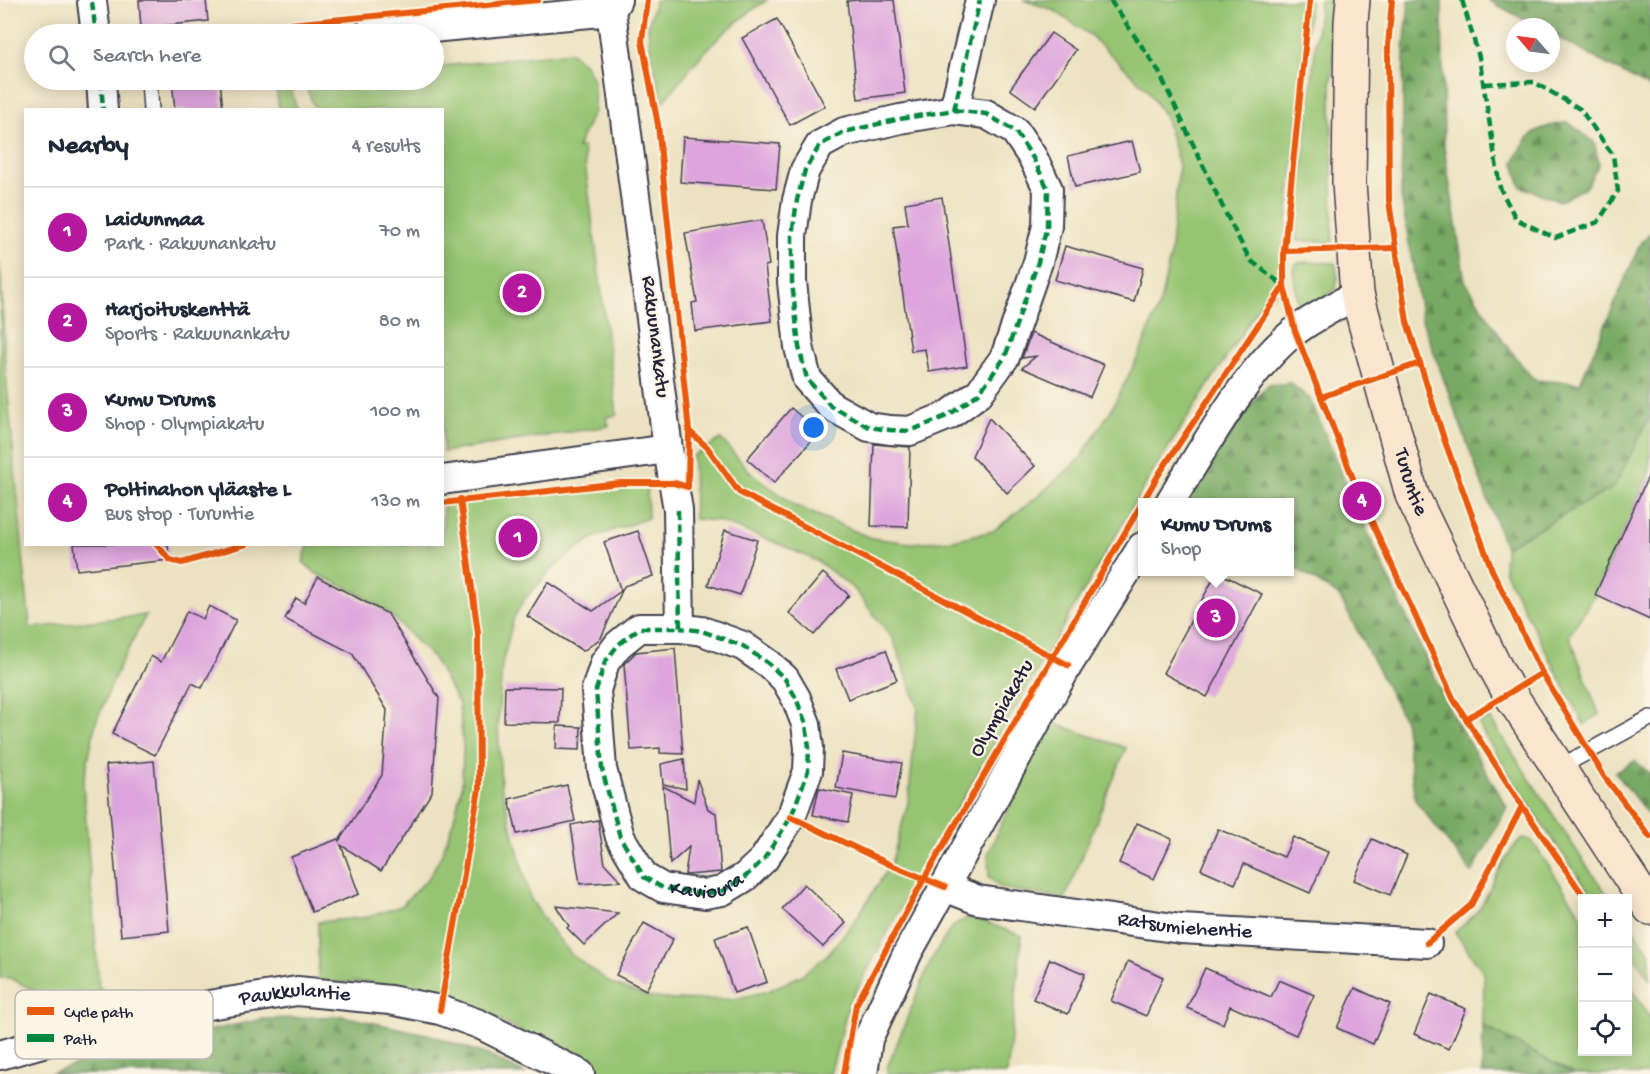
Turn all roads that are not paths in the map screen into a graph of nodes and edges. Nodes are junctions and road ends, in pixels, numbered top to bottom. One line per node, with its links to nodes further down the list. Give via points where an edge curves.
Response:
1 (980, 0): 11 (street)
2 (1353, 0): 12 (main road, Turuntie, via 1349,183)
3 (92, 2): 5 (street)
4 (614, 5): 6 (street); 13 (street, Rakuunankatu)
5 (95, 24)
6 (444, 25)
7 (102, 90): 9 (street)
8 (150, 90): 10 (lane)
9 (104, 108)
10 (151, 108)
11 (954, 111): 11 (street, via 986,114 1016,131 1033,158 1048,189 1047,226 1038,262 1005,357 979,393 949,415 910,431 869,427 831,406 807,379 799,347 792,236 805,170 820,145 844,132)
12 (1358, 294): 15 (street, via 1295,331 1275,351 1251,379); 19 (main road, Turuntie, via 1412,495 1492,663)
13 (668, 449): 14 (street); 17 (street, via 678,510)
14 (444, 480)
15 (1173, 498)
16 (1138, 555): 20 (street, Olympiakatu, via 1068,665)
17 (680, 627): 17 (street, Kavioura, via 639,628 605,662 596,690 602,769 620,837 644,877 663,888 705,894 722,891 745,878 764,859 791,817 808,771 809,748 806,724 785,679 742,646)
18 (1650, 718): 19 (lane)
19 (1558, 768): 21 (main road, Turuntie)
20 (945, 887): 22 (street, Ratsumiehentie, via 978,900 1181,929); 27 (street, Olympiakatu, via 908,952 868,1039)
21 (1650, 908)
22 (1427, 943)
23 (213, 1004): 26 (street, Paukkulantie, via 297,991 390,1000 440,1010 479,1024)
24 (15, 1051): 25 (street, Paukkulantie)
25 (0, 1055)
26 (580, 1074)
27 (863, 1074)

